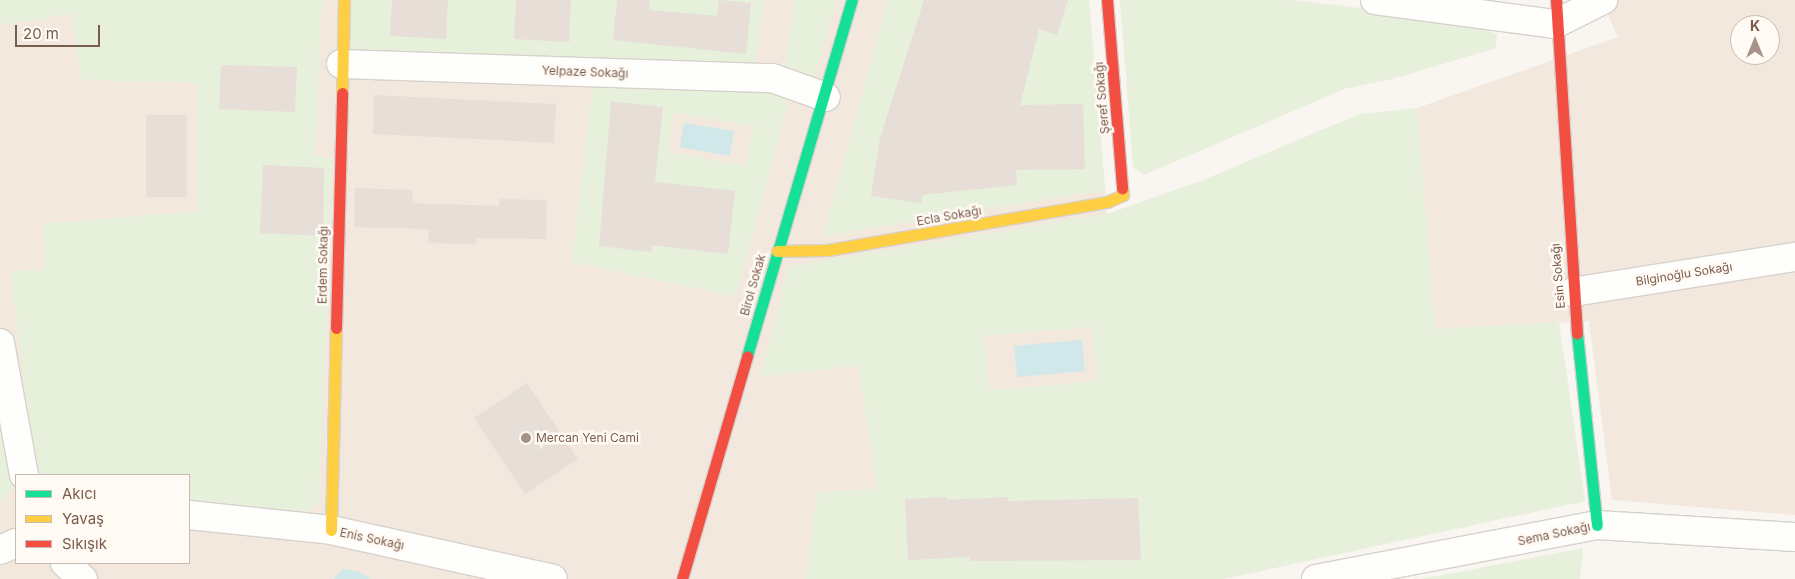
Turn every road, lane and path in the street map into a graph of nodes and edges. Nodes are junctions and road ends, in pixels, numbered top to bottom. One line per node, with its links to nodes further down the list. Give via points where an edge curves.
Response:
1 (344, 0): 7 (street, Erdem Sokağı)
2 (852, 0): 8 (street, Birol Sokak)
3 (1108, 0): 9 (street, Şeref Sokağı)
4 (1375, 0): 6 (street)
5 (1603, 0): 6 (street)
6 (1556, 12): 12 (street, Esin Sokağı)
7 (341, 64): 8 (street, Yelpaze Sokağı, via 772,78); 17 (street, Erdem Sokağı)
8 (826, 97): 10 (street, Birol Sokak)
9 (1123, 195): 10 (street, Ecla Sokağı, via 1107,202 828,250)
10 (777, 251): 24 (street, Birol Sokak)
11 (1795, 257): 12 (street, Bilginoğlu Sokağı)
12 (1573, 292): 16 (street, Esin Sokağı)
13 (0, 343): 14 (street)
14 (24, 474)
15 (190, 516): 17 (street, Enis Sokağı)
16 (1597, 525): 18 (street, Sema Sokağı); 25 (street, Sema Sokağı)
17 (331, 530): 23 (street, Enis Sokağı)
18 (1795, 537)
19 (15, 543): 20 (street)
20 (0, 550)
21 (66, 564): 22 (street)
22 (83, 579)
23 (552, 579)
24 (682, 579)
25 (1316, 579)

